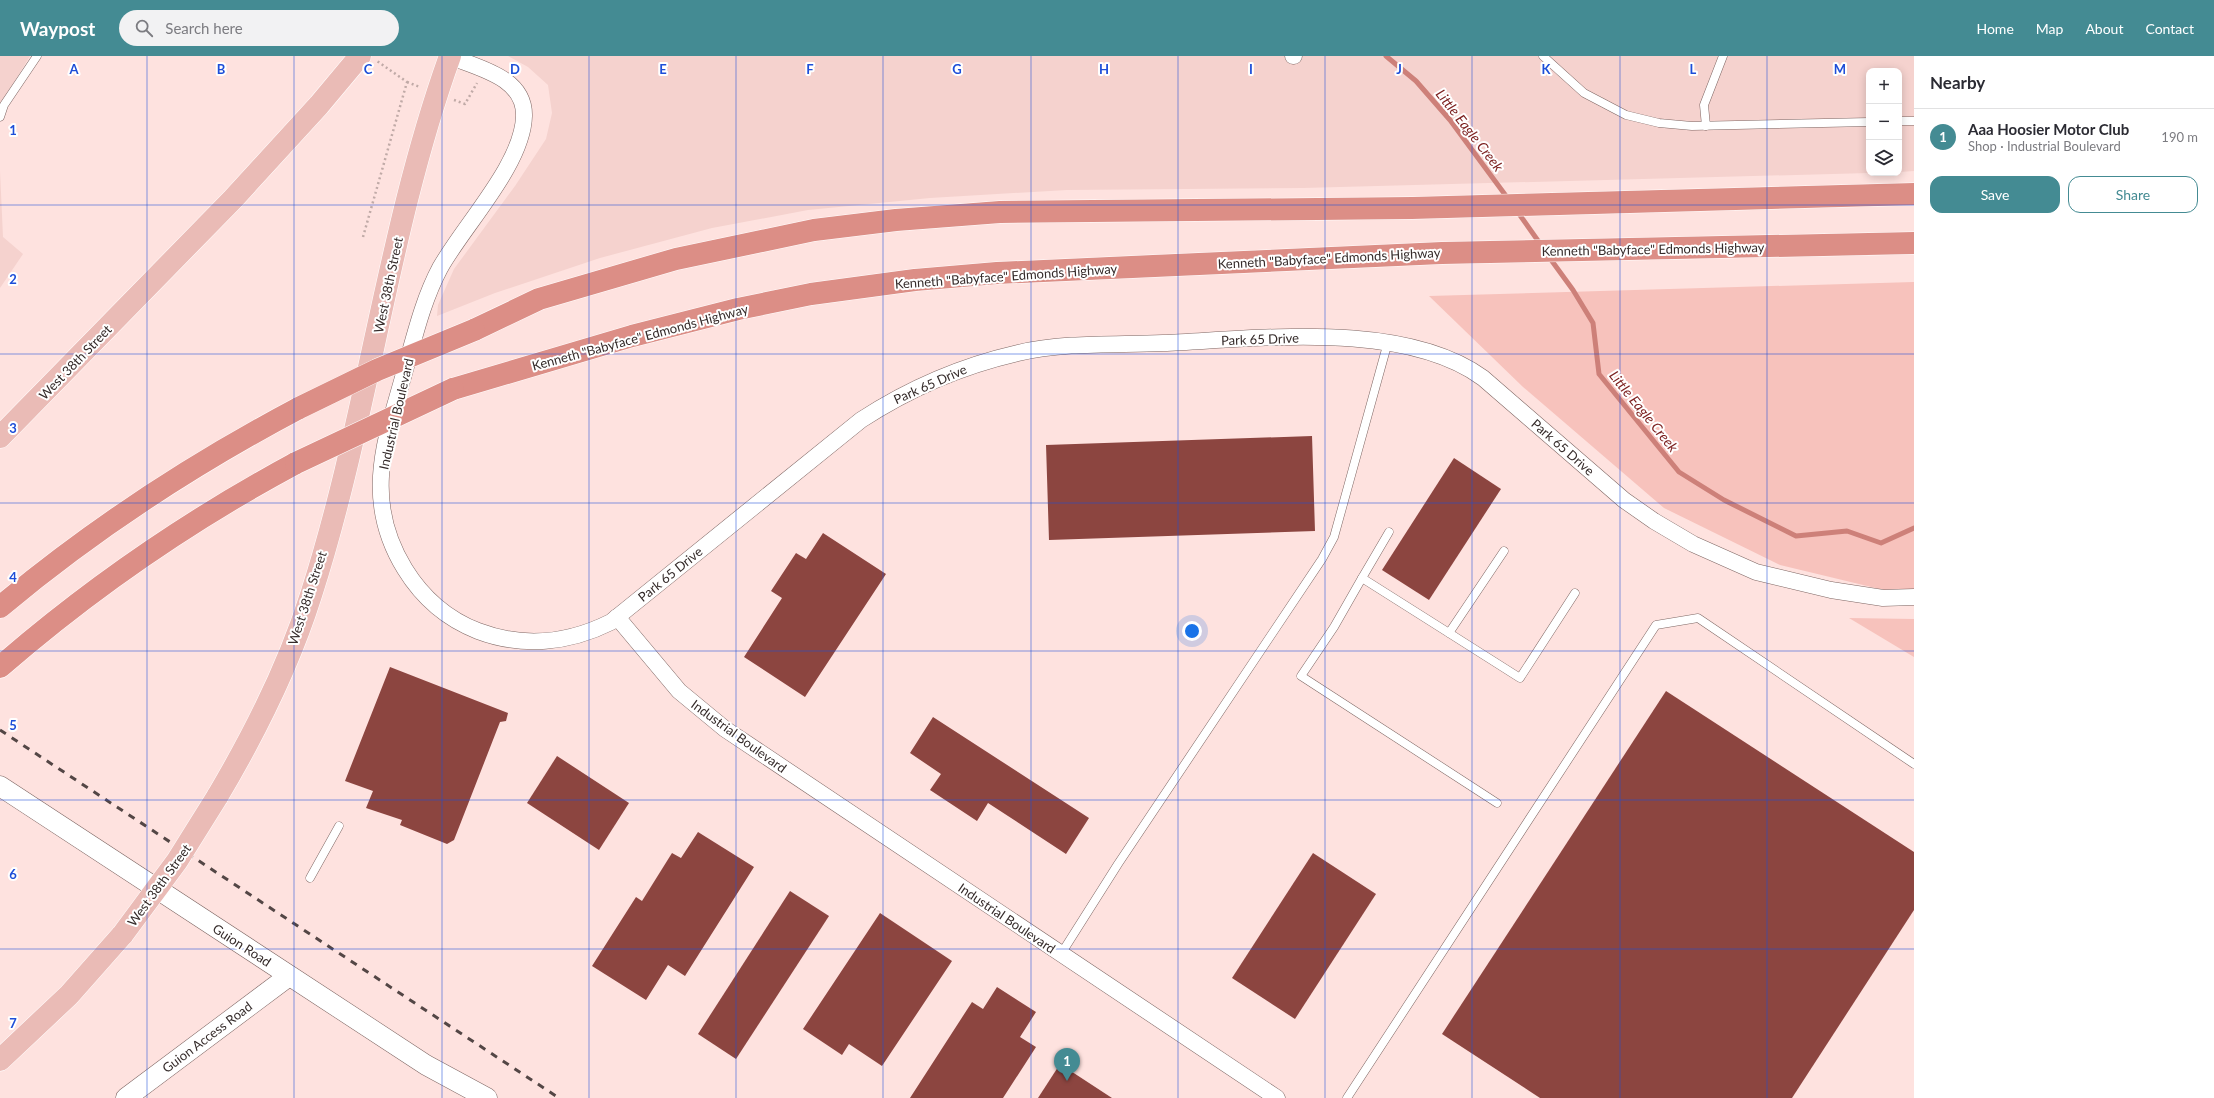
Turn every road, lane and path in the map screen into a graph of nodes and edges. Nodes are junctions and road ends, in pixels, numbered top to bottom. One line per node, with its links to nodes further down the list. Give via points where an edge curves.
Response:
1 (37, 56): 11 (lane, via 4,105)
2 (360, 56): 20 (main road, West 38th Street, via 233,199)
3 (450, 56): 27 (street, Industrial Boulevard, via 508,81 515,89 523,107 523,126 514,155 448,254 425,304 384,454 380,488 386,527 405,570 424,594 447,614 480,632 508,639 546,641 584,634); 37 (main road, West 38th Street, bridge, via 427,122 406,203 344,477 311,594 296,637 263,713 217,797 177,861 123,934 69,994)
4 (1543, 56): 15 (lane, via 1584,93 1626,115 1659,123)
5 (1723, 56): 15 (lane, via 1704,106)
6 (382, 65): 7 (path)
7 (407, 82): 8 (path); 17 (path)
8 (419, 87)
9 (470, 95): 10 (path, via 465,104)
10 (461, 103)
11 (0, 117)
12 (1914, 120): 13 (lane)
13 (1902, 121)
14 (1866, 122): 15 (lane)
15 (1706, 126)
16 (1914, 194): 26 (highway, bridge, via 1412,208 1000,212 844,226 734,245 640,268 538,299 474,330 377,370 299,408 229,446 138,503)
17 (363, 237)
18 (1914, 243): 29 (highway, Kenneth "Babyface" Edmonds Highway, bridge, via 1442,253 997,274 870,285 738,309 632,336 453,388 380,421 231,498 165,540 104,584)
19 (1388, 342): 25 (street, Park 65 Drive, via 1443,357 1483,378 1624,500 1667,530 1714,554 1756,572 1831,590 1883,598); 27 (street, Park 65 Drive, via 1303,337 1065,347 1020,352 949,373 887,403 861,420); 35 (lane, via 1334,536 1322,559 1118,864)
20 (0, 437)
21 (1389, 532): 23 (lane)
22 (1504, 551): 28 (lane)
23 (1362, 578): 28 (lane); 32 (lane, via 1334,627 1301,676)
24 (1575, 593): 28 (lane, via 1520,678)
25 (1914, 597)
26 (0, 607)
27 (617, 617): 35 (street, Industrial Boulevard, via 669,680 712,720)
28 (1449, 634)
29 (6, 662)
30 (1914, 764): 41 (lane, via 1698,618 1656,625)
31 (0, 786): 36 (street, Guion Road)
32 (1497, 803)
33 (339, 826): 34 (lane)
34 (310, 878)
35 (1061, 954): 40 (street, Industrial Boulevard)
36 (289, 976): 38 (street, Guion Access Road); 39 (street, Guion Road, via 426,1065)
37 (0, 1060)
38 (126, 1098)
39 (487, 1098)
40 (1277, 1098)
41 (1347, 1098)

